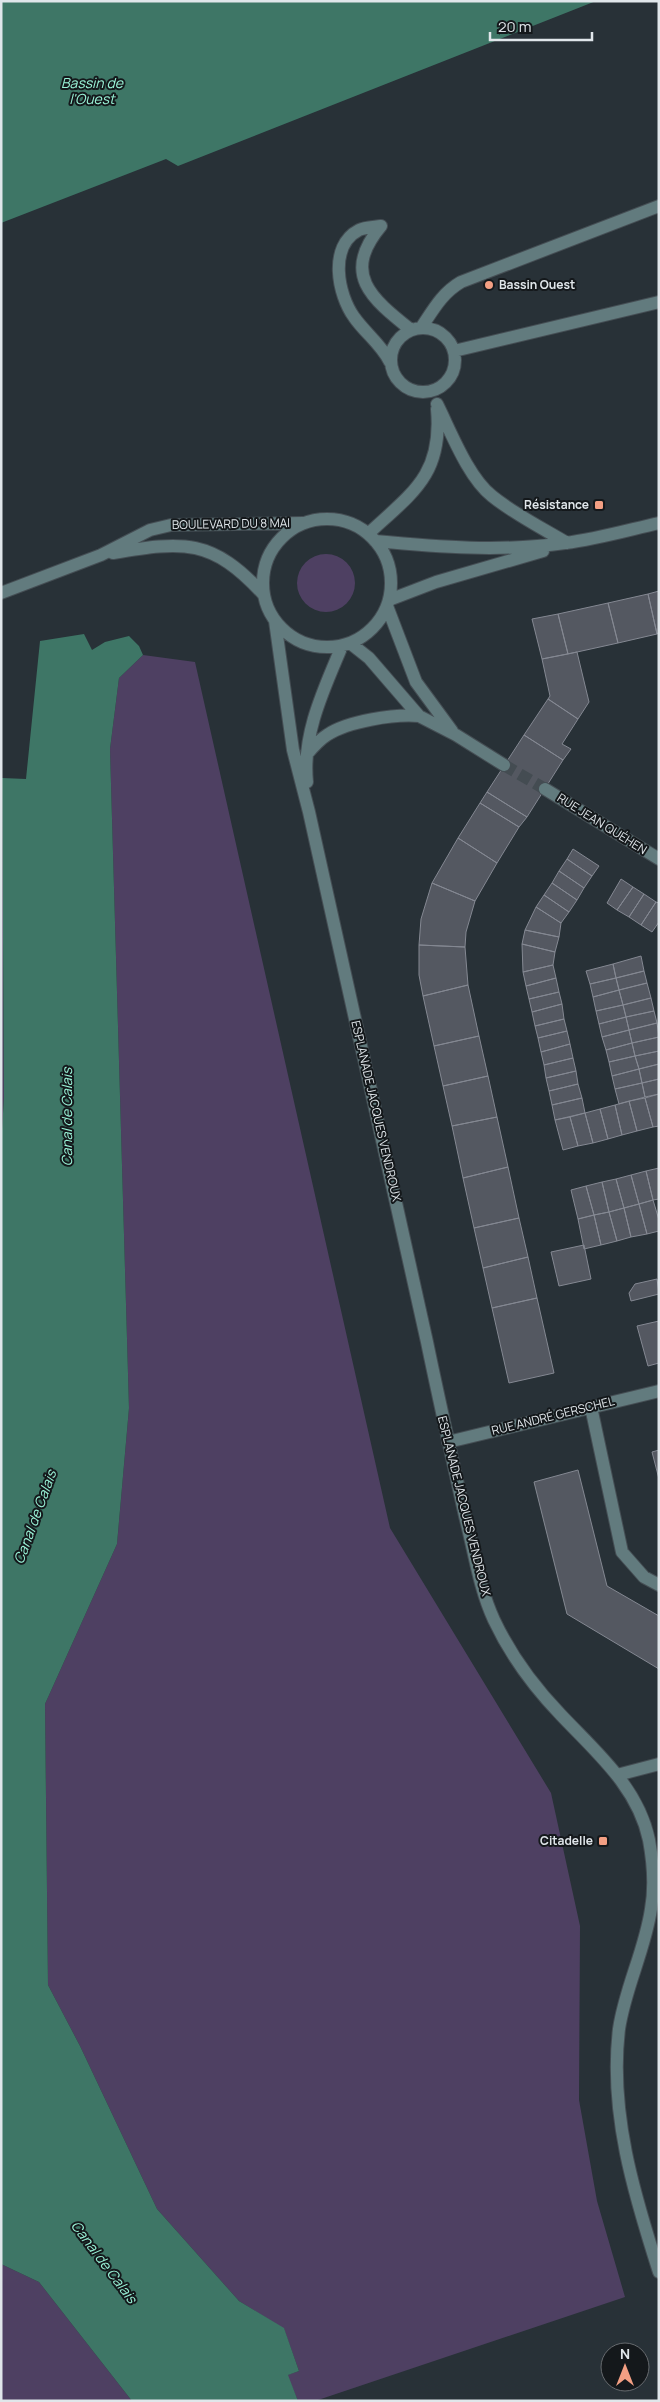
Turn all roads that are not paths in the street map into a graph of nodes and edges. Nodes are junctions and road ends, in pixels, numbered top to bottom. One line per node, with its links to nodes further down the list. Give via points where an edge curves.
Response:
1 (659, 206): 3 (street, via 461,282 447,290)
2 (659, 302): 4 (street)
3 (416, 329): 4 (street, via 437,331); 5 (street, via 398,339); 5 (street, via 376,301 365,283 362,257 382,226 359,230 347,241 339,260 341,290 354,318 383,349)
4 (454, 351): 6 (street, via 455,360 449,378)
5 (390, 362): 6 (street, via 396,376 409,388 417,391)
6 (435, 389): 7 (street)
7 (437, 404): 10 (street, via 438,445 431,467 415,490); 11 (street, via 484,488 502,503)
8 (308, 522): 10 (street, via 343,521); 12 (street, BOULEVARD DU 8 MAI, via 171,525 150,530); 14 (street, via 288,532 274,547 265,567)
9 (659, 523): 11 (street)
10 (371, 538): 11 (street, via 448,548 517,548); 15 (street, via 382,551 389,568 391,587)
11 (567, 543): 15 (street, via 436,582)
12 (101, 555): 13 (street, BOULEVARD DU 8 MAI); 14 (street, BOULEVARD DU 8 MAI, via 162,545 196,548 236,567)
13 (1, 593)
14 (264, 595): 16 (street)
15 (388, 603): 17 (street, via 382,617 370,631); 19 (street, via 416,682)
16 (275, 621): 17 (street, via 302,642 321,647); 23 (street, ESPLANADE JACQUES VENDROUX, via 292,742)
17 (346, 644): 18 (street, via 362,651); 20 (street, ESPLANADE JACQUES VENDROUX, via 320,699)
18 (419, 716): 19 (street); 20 (street, via 396,716 342,728 317,742)
19 (456, 734): 21 (street)
20 (307, 754): 23 (street, ESPLANADE JACQUES VENDROUX)
21 (504, 765)
22 (545, 789): 24 (street, RUE JEAN QUÉHEN)
23 (310, 812): 27 (street, ESPLANADE JACQUES VENDROUX)
24 (659, 859)
25 (659, 1391): 26 (street, RUE ANDRÉ GERSCHEL)
26 (591, 1408): 27 (street, RUE ANDRÉ GERSCHEL); 28 (street, via 622,1552 644,1577)
27 (448, 1442): 30 (street, ESPLANADE JACQUES VENDROUX, via 483,1589 494,1620 531,1680)
28 (659, 1585)
29 (659, 1764): 30 (street)
30 (617, 1775): 31 (street, ESPLANADE JACQUES VENDROUX, via 635,1802 648,1839)
31 (655, 1908): 32 (street, ESPLANADE JACQUES VENDROUX, via 620,2027 617,2090 627,2156)
32 (659, 2271)

